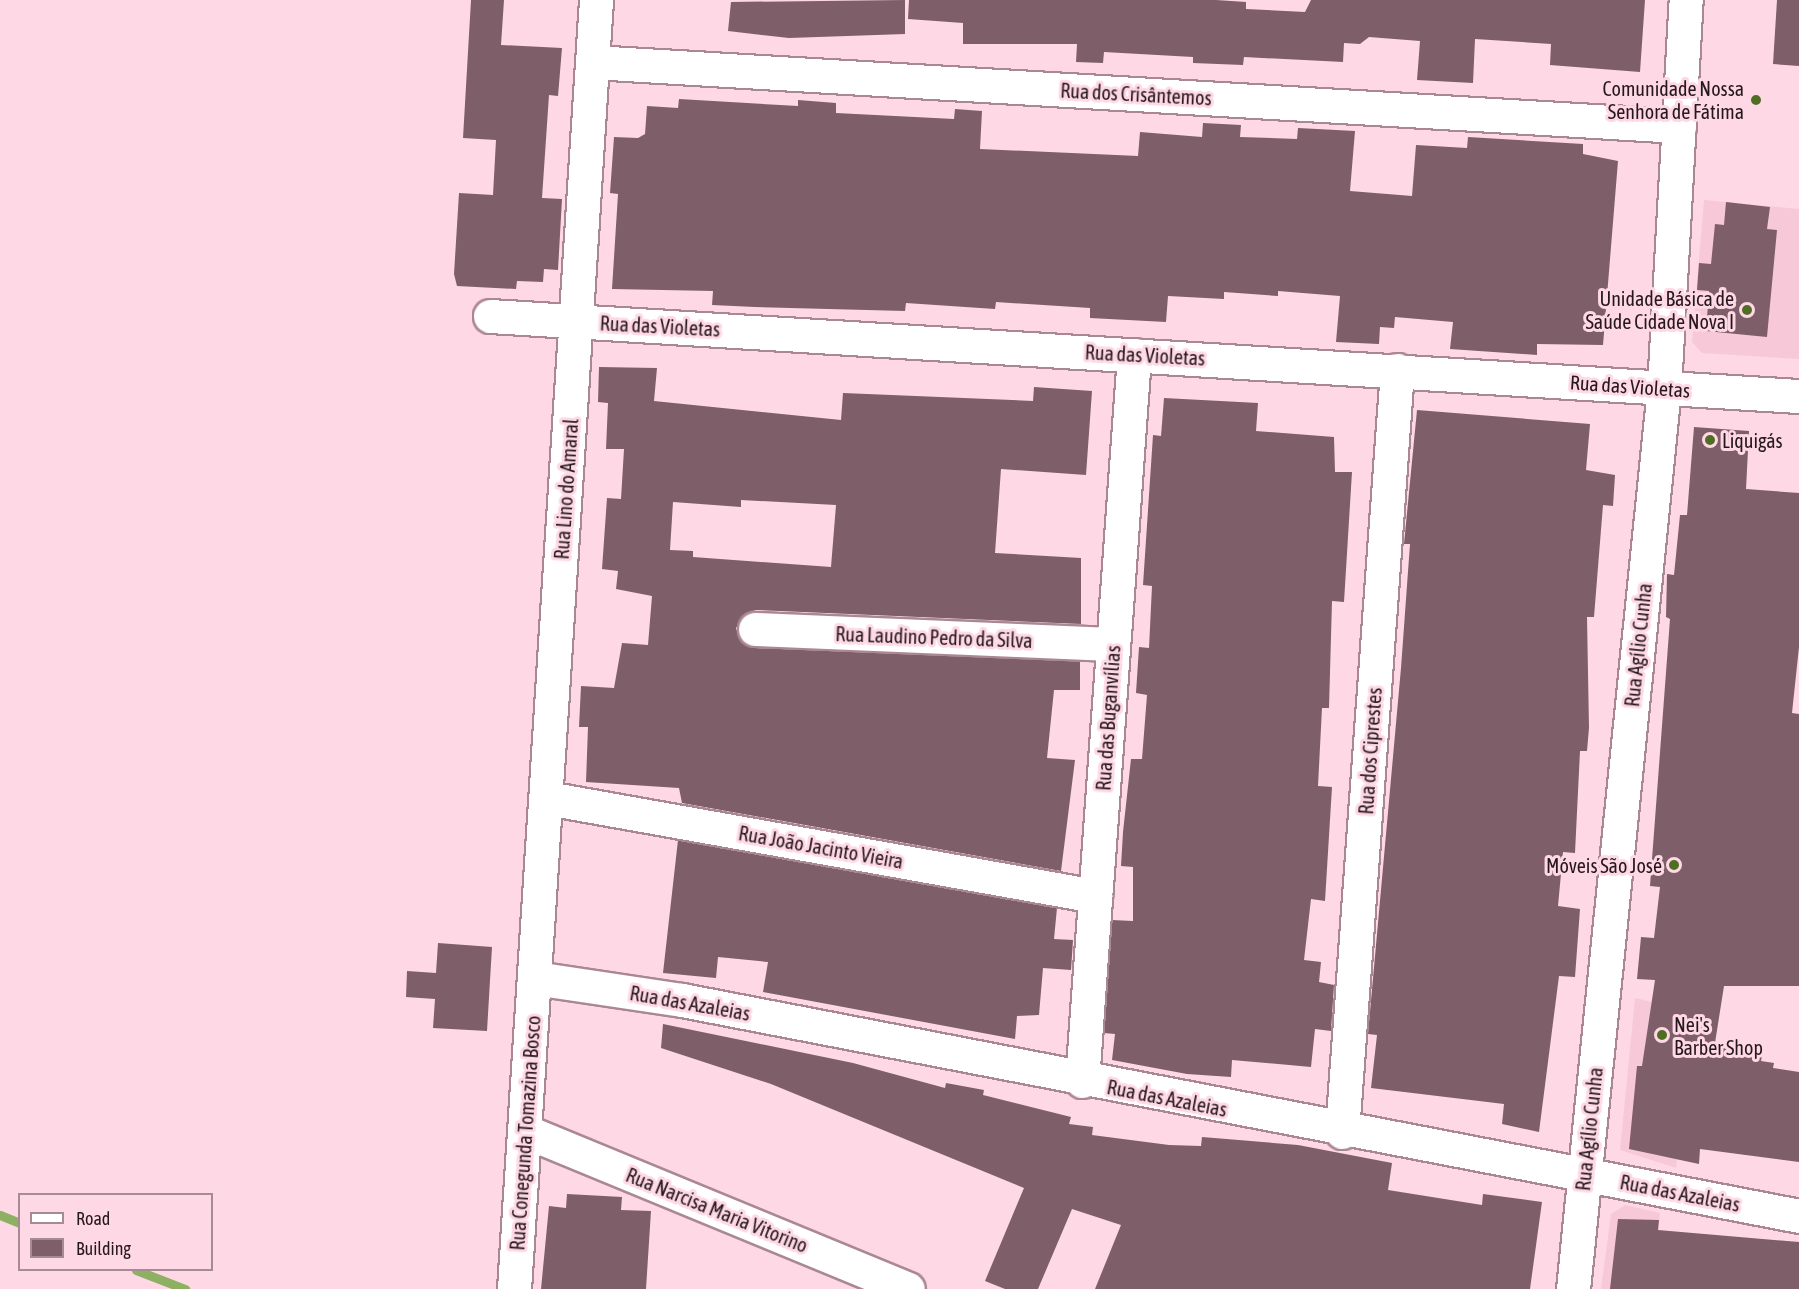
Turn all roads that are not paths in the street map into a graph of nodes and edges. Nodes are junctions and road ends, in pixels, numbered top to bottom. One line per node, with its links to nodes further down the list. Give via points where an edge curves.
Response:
1 (596, 0): 3 (street, Rua Lino do Amaral)
2 (1686, 0): 4 (street, Rua Agílio Cunha)
3 (592, 62): 4 (street, Rua dos Crisântemos); 6 (street, Rua Lino do Amaral)
4 (1679, 126): 9 (street, Rua Agílio Cunha)
5 (490, 316): 6 (street, Rua das Violetas)
6 (576, 321): 7 (street, Rua das Violetas); 13 (street, Rua Lino do Amaral)
7 (1134, 354): 8 (street, Rua das Violetas); 12 (street, Rua das Buganvílias)
8 (1397, 370): 9 (street, Rua das Violetas); 18 (street, Rua dos Ciprestes)
9 (1664, 388): 10 (street, Rua das Violetas); 19 (street, Rua Agílio Cunha)
10 (1799, 396)
11 (755, 629): 12 (street, Rua Laudino Pedro da Silva)
12 (1113, 644): 14 (street, Rua das Buganvílias)
13 (547, 798): 14 (street, Rua João Jacinto Vieira); 15 (street, Rua Lino do Amaral)
14 (1095, 896): 16 (street, Rua das Buganvílias)
15 (535, 978): 16 (street, Rua das Azaleias, via 682,1000); 17 (street, Rua Conegunda Tomazina Bosco)
16 (1082, 1081): 18 (street, Rua das Azaleias)
17 (525, 1131): 21 (street, Rua Conegunda Tomazina Bosco); 22 (street, Rua Narcisa Maria Vitorino)
18 (1342, 1132): 19 (street, Rua das Azaleias)
19 (1584, 1173): 20 (street, Rua das Azaleias); 23 (street, Rua Agílio Cunha)
20 (1799, 1216)
21 (514, 1289)
22 (908, 1289)
23 (1573, 1289)

